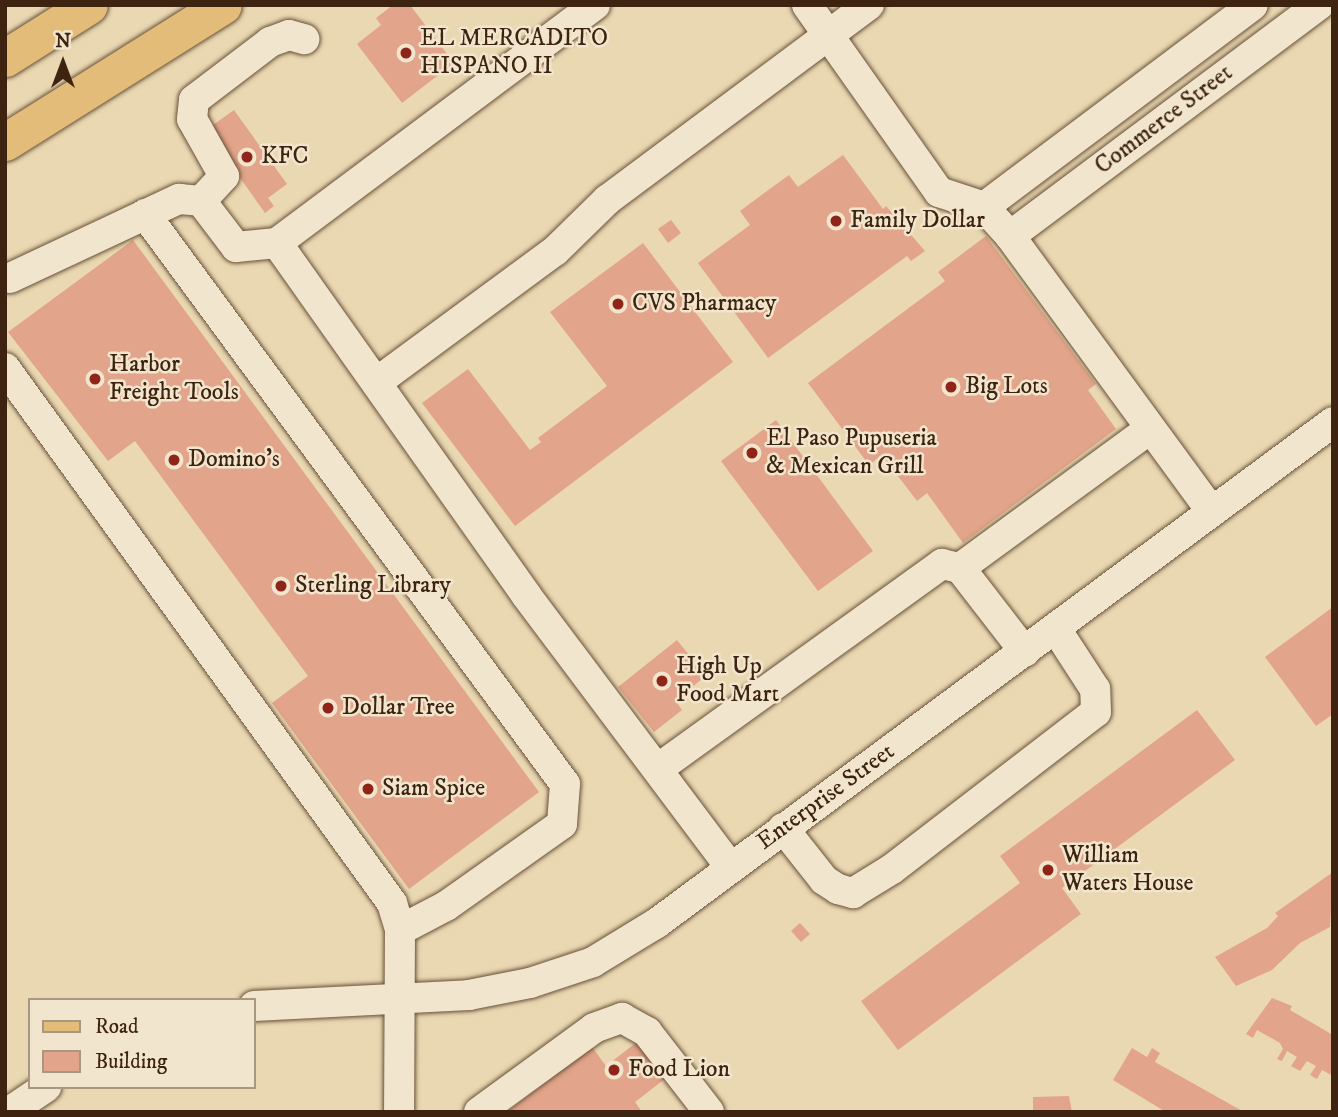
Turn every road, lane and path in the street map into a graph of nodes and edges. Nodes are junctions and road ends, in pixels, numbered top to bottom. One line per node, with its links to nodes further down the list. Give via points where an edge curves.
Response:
1 (89, 5): 10 (main road)
2 (223, 5): 11 (main road)
3 (807, 5): 8 (street)
4 (869, 5): 8 (street)
5 (1253, 5): 13 (street, Commerce Street)
6 (1319, 5): 15 (street, Commerce Street)
7 (580, 10): 16 (street)
8 (828, 35): 13 (street, via 939,192); 19 (street, via 607,200 555,251)
9 (304, 40): 12 (street, via 289,35 270,42 194,100 192,120 223,176)
10 (5, 58)
11 (5, 142)
12 (201, 201): 14 (street, via 178,199); 16 (street, via 236,247)
13 (984, 207): 15 (street)
14 (145, 214): 17 (street); 29 (street, via 565,784 562,824 446,906)
15 (1010, 236): 21 (street)
16 (276, 243): 19 (street)
17 (7, 278)
18 (5, 368): 29 (street, via 376,876 392,903)
19 (377, 382): 26 (street, via 526,595)
20 (1333, 422): 22 (street, Enterprise Street)
21 (1150, 429): 22 (street); 23 (street)
22 (1211, 511): 24 (street, Enterprise Street)
23 (960, 568): 25 (street); 26 (street, via 942,564)
24 (1056, 629): 25 (street, Enterprise Street); 27 (street, via 1095,689 1096,712 892,869 853,893 838,889 824,880)
25 (1025, 652): 27 (street, Enterprise Street)
26 (659, 768): 28 (street)
27 (783, 828): 28 (street, Enterprise Street)
28 (731, 868): 30 (street, Enterprise Street, via 657,923 593,962 530,983 478,993)
29 (400, 930): 30 (street)
30 (397, 997): 31 (street, Enterprise Street); 33 (street)
31 (256, 1006)
32 (43, 1089): 34 (street)
33 (402, 1111)
34 (9, 1112)
35 (480, 1112): 36 (street, via 594,1028 622,1018 646,1032)
36 (709, 1112)

